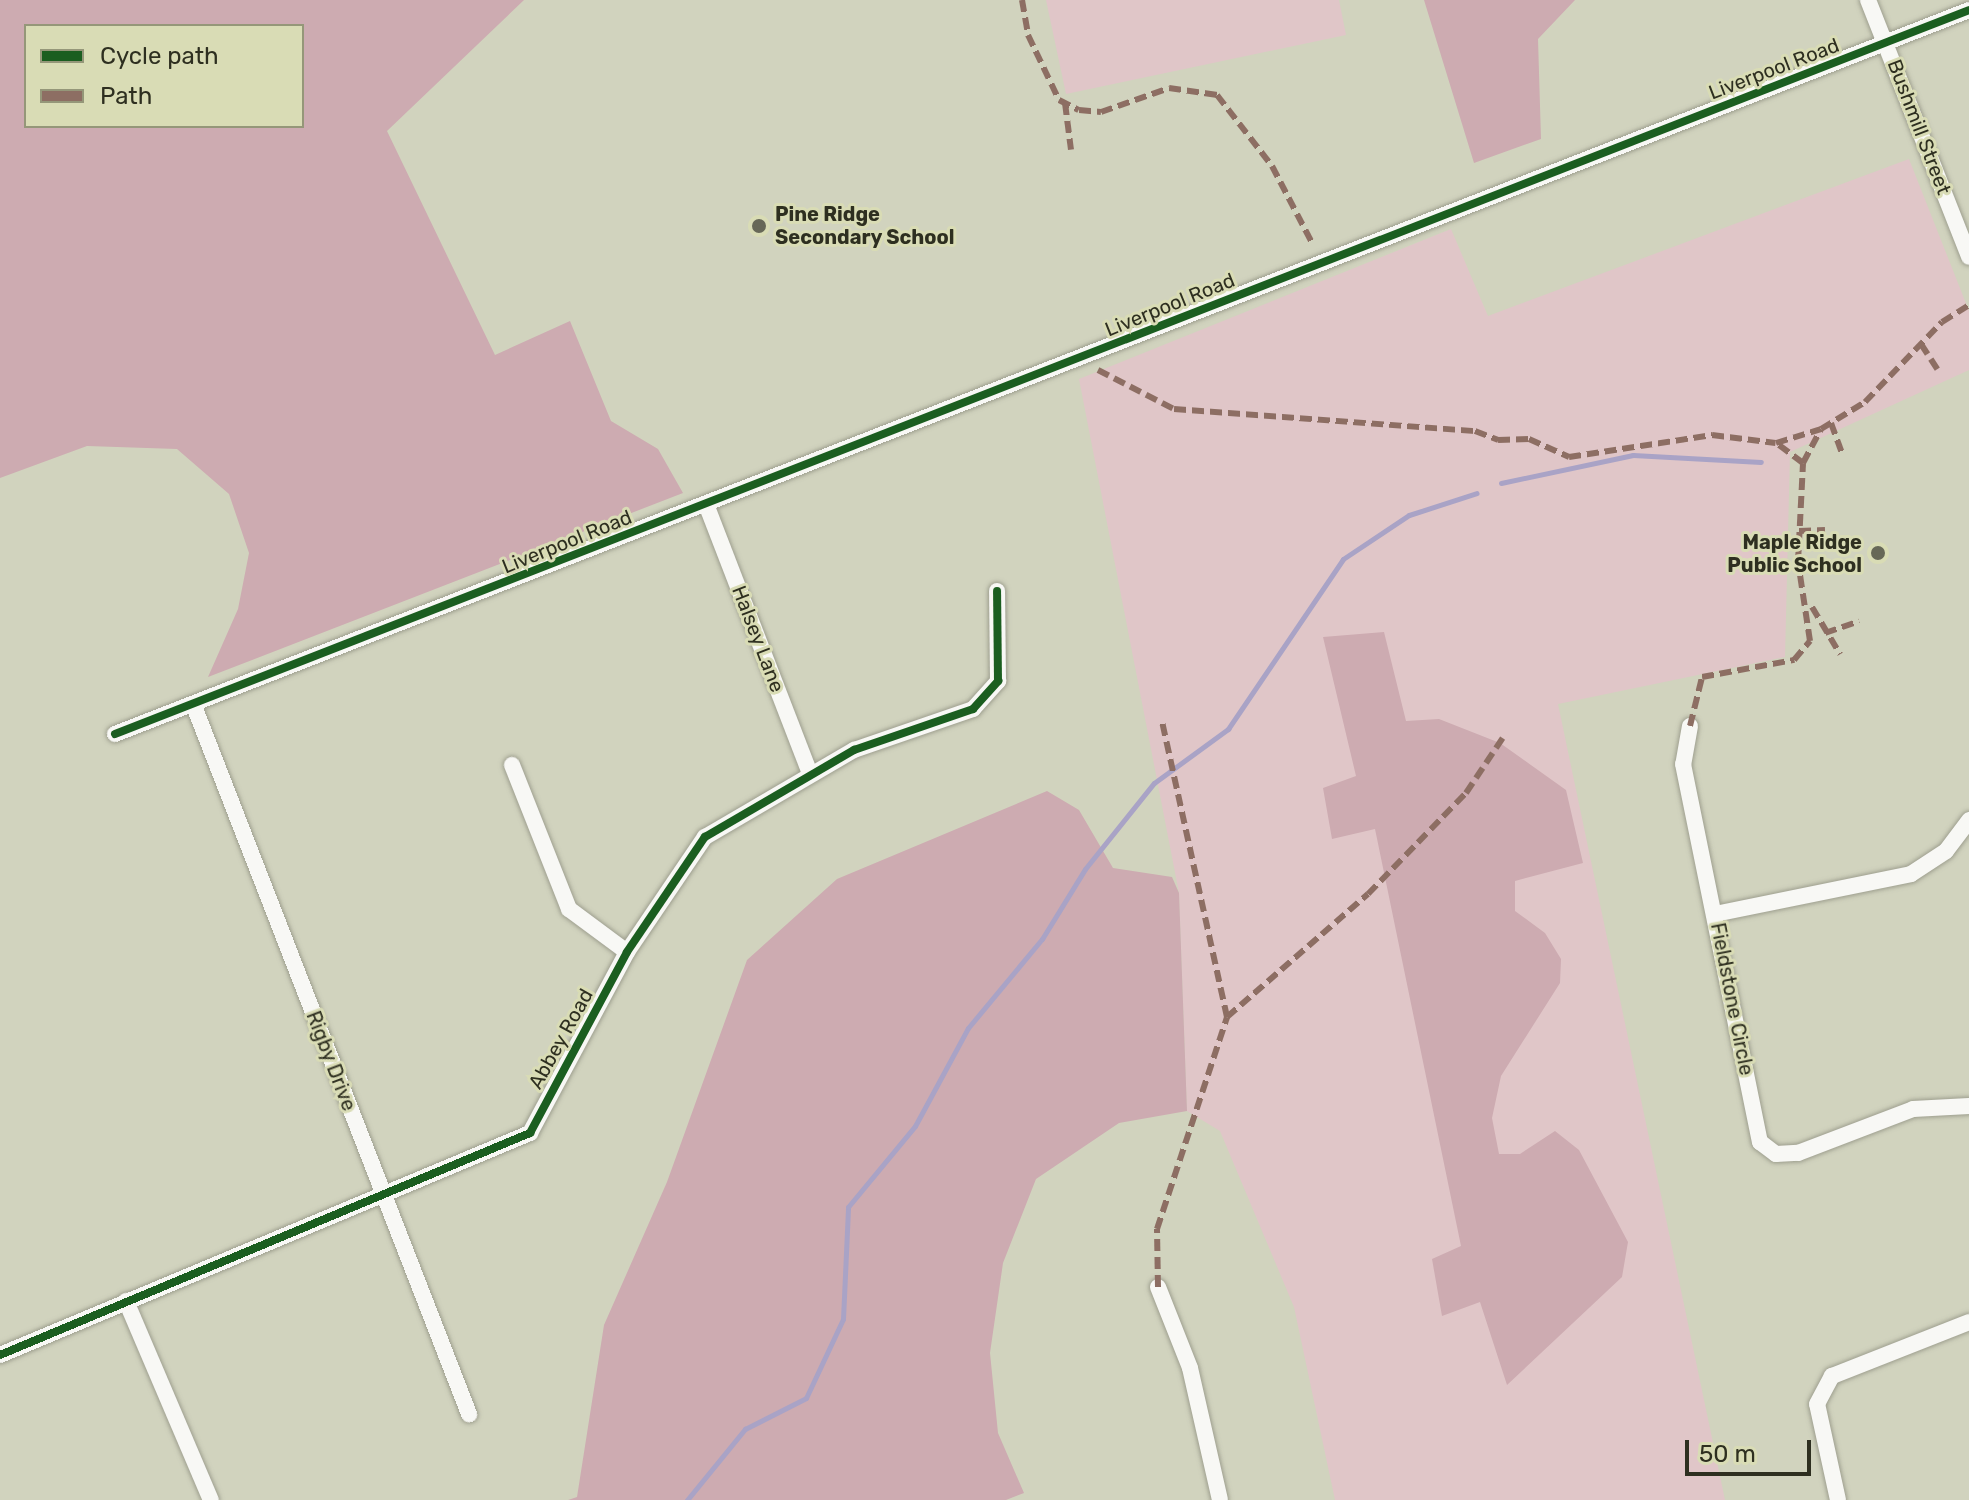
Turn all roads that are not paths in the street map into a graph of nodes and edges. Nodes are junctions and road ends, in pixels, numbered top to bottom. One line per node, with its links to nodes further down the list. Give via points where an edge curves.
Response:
1 (1868, 0): 3 (street, Bushmill Street)
2 (1969, 10): 3 (street, Liverpool Road)
3 (1885, 42): 4 (street, Bushmill Street); 5 (street, Liverpool Road)
4 (1969, 257)
5 (706, 504): 7 (street, Liverpool Road); 11 (street, Halsey Lane)
6 (997, 591): 11 (street, Abbey Road, via 998,681 973,709 854,750)
7 (194, 706): 9 (street, Liverpool Road); 16 (street, Rigby Drive)
8 (1690, 726): 13 (street, via 1683,764)
9 (115, 734)
10 (512, 765): 14 (street, via 569,909)
11 (810, 774): 14 (street, Abbey Road, via 705,837)
12 (1969, 820): 13 (street, Fieldstone Circle, via 1946,851 1911,874)
13 (1715, 914): 15 (street, Fieldstone Circle, via 1760,1142 1776,1154 1798,1153 1913,1109)
14 (627, 952): 16 (street, Abbey Road, via 530,1133)
15 (1969, 1106)
16 (381, 1193): 18 (street, Abbey Road); 21 (street, Rigby Drive)
17 (1158, 1287): 23 (street, via 1190,1368)
18 (126, 1301): 20 (street, Abbey Road); 22 (street)
19 (1969, 1322): 24 (street, via 1832,1376 1817,1404)
20 (0, 1355)
21 (469, 1414)
22 (211, 1500)
23 (1220, 1500)
24 (1838, 1500)

